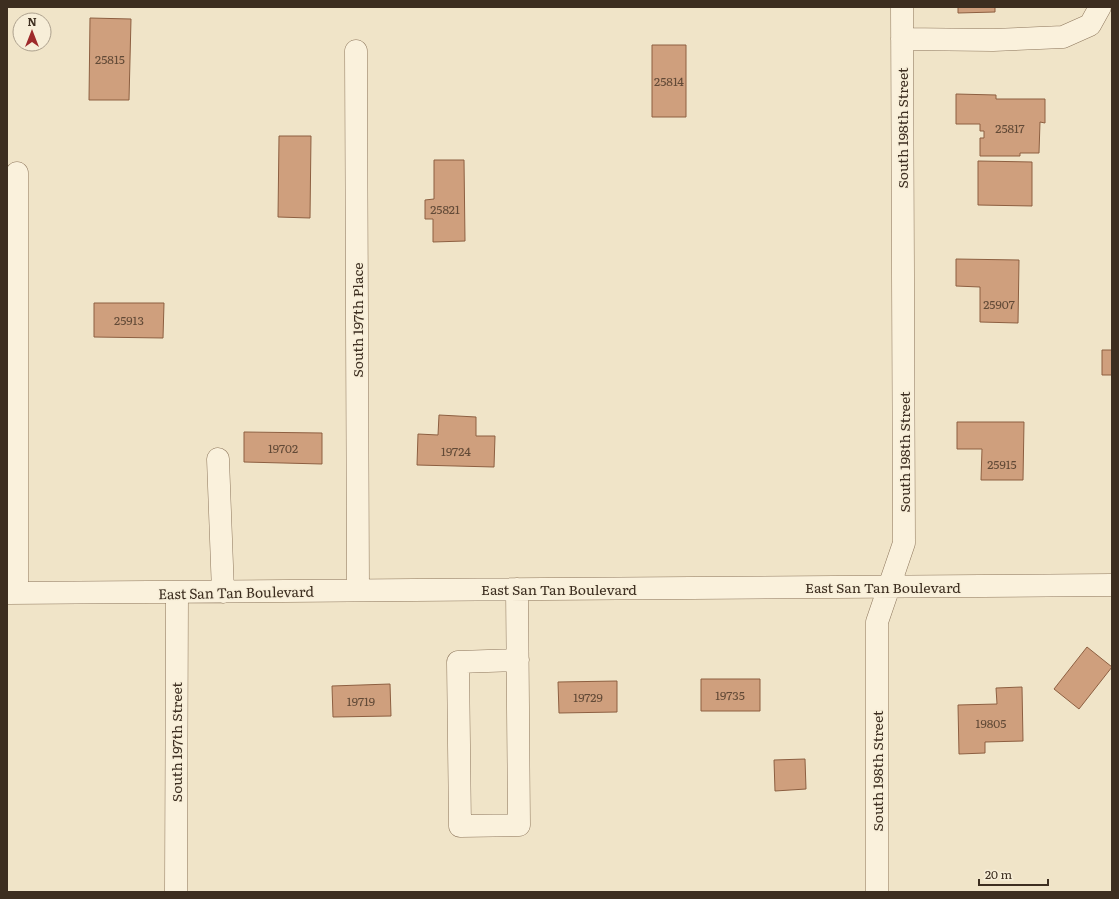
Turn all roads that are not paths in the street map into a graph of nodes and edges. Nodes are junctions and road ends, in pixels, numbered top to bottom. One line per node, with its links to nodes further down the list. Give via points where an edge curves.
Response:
1 (902, 7): 3 (street, South 198th Street)
2 (1100, 7): 3 (street, via 1090,25 1063,37 993,40)
3 (902, 39): 8 (street, South 198th Street, via 904,543)
4 (356, 51): 10 (street, South 197th Place)
5 (17, 173): 13 (street)
6 (218, 459): 12 (street)
7 (1112, 585): 8 (street, East San Tan Boulevard)
8 (889, 586): 9 (street, East San Tan Boulevard); 16 (street, South 198th Street, via 877,622)
9 (517, 589): 10 (street, East San Tan Boulevard); 14 (street)
10 (358, 590): 12 (street, East San Tan Boulevard)
11 (177, 592): 12 (street, East San Tan Boulevard); 13 (street, East San Tan Boulevard); 15 (street, South 197th Street)
12 (223, 592)
13 (12, 593)
14 (518, 660): 14 (street, via 519,825 460,826 458,662)
15 (176, 892)
16 (877, 892)

